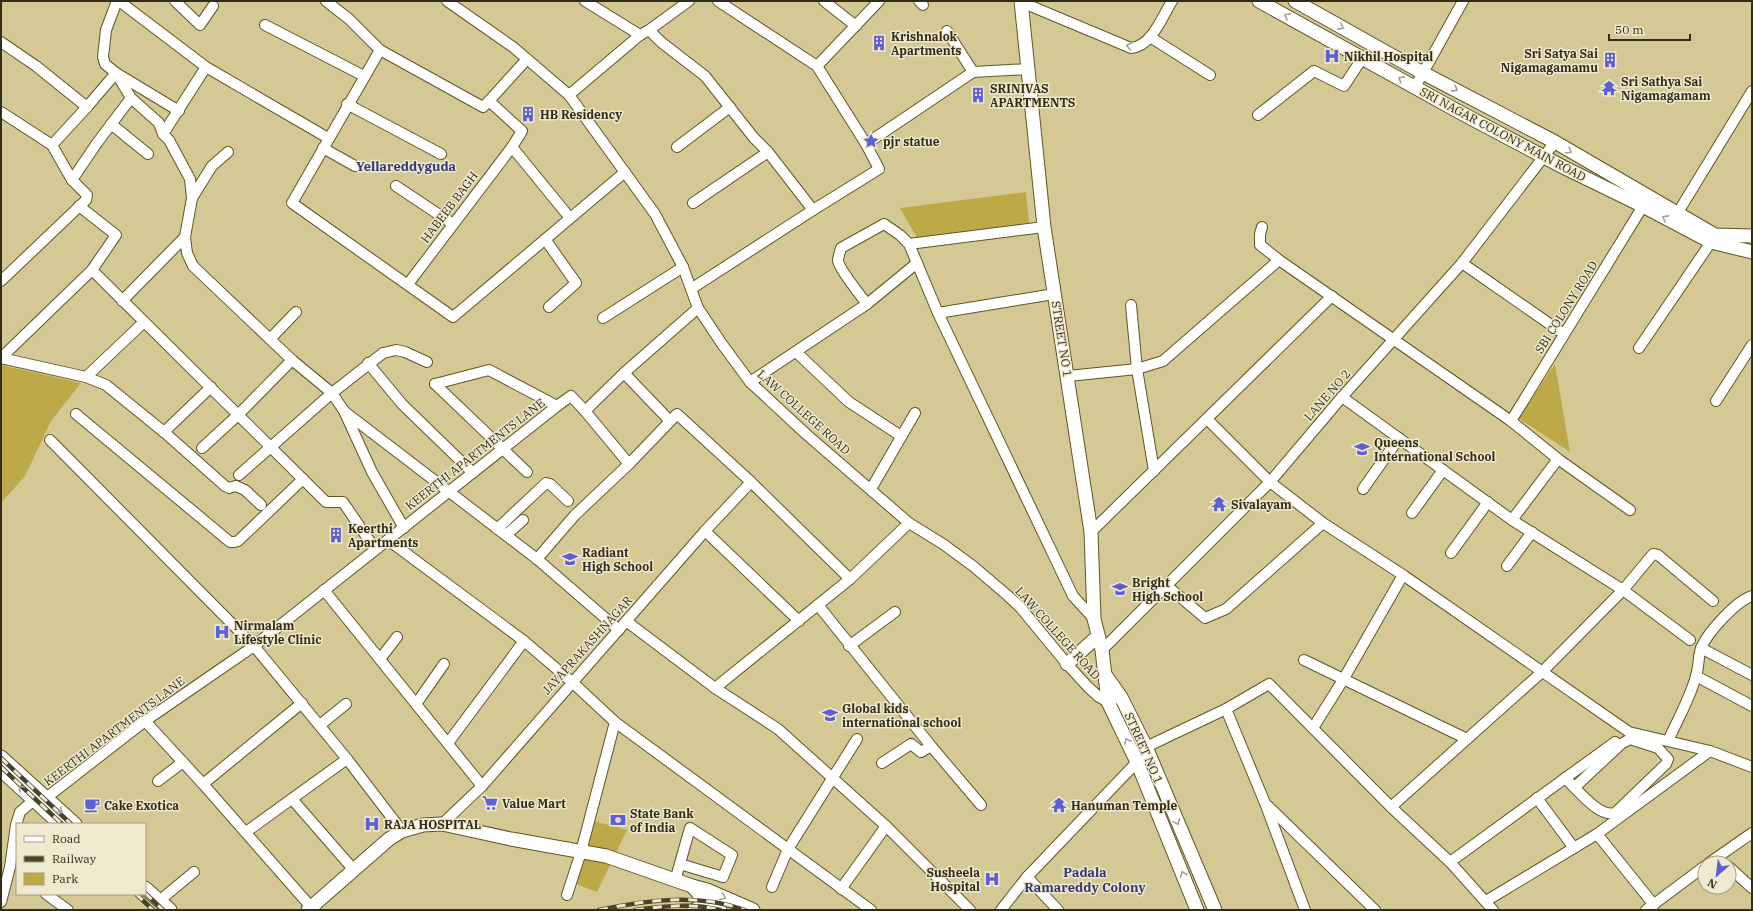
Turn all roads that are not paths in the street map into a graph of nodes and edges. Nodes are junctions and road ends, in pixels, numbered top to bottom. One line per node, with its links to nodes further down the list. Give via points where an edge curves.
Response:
1 (118, 1): 26 (street); 29 (street, via 106,30 103,57 105,64)
2 (176, 1): 15 (street, via 200,25)
3 (326, 1): 22 (street, via 349,19)
4 (447, 1): 24 (street, LAW COLLEGE ROAD)
5 (585, 1): 19 (street)
6 (688, 1): 19 (street)
7 (718, 1): 25 (street)
8 (824, 1): 17 (street)
9 (879, 1): 17 (street)
10 (1172, 1): 20 (street)
11 (1260, 1): 23 (main road, SRI NAGAR COLONY MAIN ROAD, one-way to 11)
12 (1295, 1): 30 (main road, SRI NAGAR COLONY MAIN ROAD, one-way to 30)
13 (1464, 1): 30 (street)
14 (1021, 2): 20 (street, one-way to 14, via 1139,47 1132,48); 27 (main road, STREET NO 1)
15 (213, 6)
16 (265, 25): 32 (street)
17 (856, 26): 25 (street)
18 (947, 31): 28 (street)
19 (645, 32): 35 (street); 40 (street, via 705,76)
20 (1150, 37): 31 (street)
21 (1, 42): 39 (street)
22 (380, 50): 32 (street); 37 (street, via 483,107)
23 (1363, 57): 33 (main road, SRI NAGAR COLONY MAIN ROAD, one-way to 23); 43 (street, via 1344,86 1314,71)
24 (527, 59): 35 (street, LAW COLLEGE ROAD); 37 (street)
25 (817, 66): 48 (street)
26 (206, 67): 41 (street); 46 (street)
27 (1029, 69): 28 (street); 70 (main road, STREET NO 1)
28 (973, 72): 48 (street)
29 (116, 73): 36 (street); 39 (street); 41 (street)
30 (1423, 73): 33 (street); 47 (main road, SRI NAGAR COLONY MAIN ROAD, one-way to 47)
31 (1210, 75)
32 (364, 76): 38 (street)
33 (1415, 87): 57 (main road, SRI NAGAR COLONY MAIN ROAD)
34 (1752, 91): 67 (street)
35 (569, 95): 59 (street, LAW COLLEGE ROAD)
36 (131, 98): 44 (street); 45 (street, via 159,123)
37 (489, 101): 50 (street, HABEEB BAGH, via 522,131)
38 (347, 104): 46 (street); 56 (street)
39 (87, 107): 49 (street)
40 (730, 107): 51 (street); 54 (street)
41 (179, 111): 45 (street)
42 (2, 114): 49 (street)
43 (1258, 115)
44 (111, 124): 55 (street); 60 (street)
45 (163, 134): 62 (street, via 169,140 190,179)
46 (328, 138): 52 (street)
47 (1555, 142): 57 (street, LANE NO 2); 67 (main road, SRI NAGAR COLONY MAIN ROAD, one-way to 67)
48 (866, 144): 66 (street, via 879,170)
49 (52, 145): 60 (street)
50 (512, 147): 68 (street); 69 (street, HABEEB BAGH)
51 (677, 147)
52 (322, 148): 58 (street); 84 (street, via 292,203)
53 (228, 152): 62 (street, via 212,166)
54 (768, 152): 63 (street); 66 (street)
55 (148, 154)
56 (441, 154)
57 (1544, 157): 65 (main road, SRI NAGAR COLONY MAIN ROAD); 80 (street, LANE NO 2)
58 (355, 166)
59 (625, 172): 68 (street); 81 (street, LAW COLLEGE ROAD, via 655,214)
60 (72, 180): 64 (street, via 87,195 86,200)
61 (396, 186): 69 (street)
62 (192, 198): 73 (street)
63 (693, 203)
64 (79, 206): 82 (street, via 116,235); 83 (street)
65 (1643, 206): 75 (main road, SRI NAGAR COLONY MAIN ROAD, one-way to 65); 97 (street, SBI COLONY ROAD)
66 (813, 210): 85 (street)
67 (1677, 214): 72 (main road, SRI NAGAR COLONY MAIN ROAD, via 1715,234)
68 (570, 218): 74 (street)
69 (453, 224): 84 (street, HABEEB BAGH)
70 (1044, 227): 76 (street); 86 (main road, STREET NO 1)
71 (1262, 227): 78 (street, via 1260,245)
72 (1751, 234)
73 (185, 236): 88 (street); 98 (street, via 187,253 193,266)
74 (545, 239): 84 (street, via 453,317); 91 (street, via 576,283)
75 (1711, 242): 77 (main road, SRI NAGAR COLONY MAIN ROAD); 101 (street)
76 (909, 244): 79 (street); 89 (street, via 900,234 884,224 841,248 838,261)
77 (1752, 252)
78 (1279, 260): 87 (street); 107 (street, via 1163,361)
79 (917, 263): 89 (street); 94 (street)
80 (1462, 263): 97 (street); 99 (street, LANE NO 2)
81 (683, 267): 85 (street, LAW COLLEGE ROAD); 95 (street)
82 (92, 270): 88 (street); 103 (street)
83 (1, 281)
84 (408, 284)
85 (691, 289): 92 (street, LAW COLLEGE ROAD)
86 (1054, 294): 94 (street); 110 (main road, STREET NO 1)
87 (1332, 296): 99 (street); 122 (street)
88 (122, 301): 96 (street)
89 (867, 304): 102 (street)
90 (1130, 305): 107 (street)
91 (548, 307)
92 (698, 308): 108 (street); 111 (street, LAW COLLEGE ROAD)
93 (296, 312): 98 (street)
94 (938, 312): 172 (street, via 1073,596)
95 (602, 318)
96 (144, 322): 109 (street); 112 (street)
97 (1564, 334): 124 (street, SBI COLONY ROAD)
98 (270, 339): 104 (street)
99 (1393, 340): 114 (street, LANE NO 2); 124 (street)
100 (1752, 345): 115 (street)
101 (1639, 348)
102 (796, 352): 111 (street); 126 (street, via 849,402)
103 (1, 358): 109 (street)
104 (292, 360): 113 (street); 121 (street)
105 (427, 362): 106 (street, via 396,350 382,353)
106 (368, 363): 113 (street); 137 (street, via 402,404)
107 (1137, 369): 110 (street); 135 (street)
108 (624, 373): 118 (street); 123 (street)
109 (86, 376): 125 (street, via 106,385)
110 (1068, 376): 156 (main road, STREET NO 1)
111 (750, 382): 142 (street, LAW COLLEGE ROAD)
112 (211, 387): 121 (street); 125 (street)
113 (332, 392): 117 (street); 129 (street)
114 (1342, 397): 127 (street); 141 (street, LANE NO 2)
115 (1716, 401)
116 (557, 406): 118 (street, KEERTHI APARTMENTS LANE, via 571,396); 130 (street, KEERTHI APARTMENTS LANE); 130 (street, via 489,370 435,384)
117 (344, 411): 144 (street); 153 (street, via 372,472)
118 (585, 411): 133 (street)
119 (915, 413): 126 (street)
120 (76, 414): 139 (street, via 230,542 238,541)
121 (238, 415): 129 (street); 131 (street)
122 (1207, 419): 135 (street); 141 (street)
123 (670, 421): 133 (street); 140 (street, via 677,414)
124 (1511, 421): 132 (street)
125 (164, 432): 147 (street, via 225,486 236,486 245,490)
126 (901, 436): 142 (street)
127 (1399, 438): 134 (street); 143 (street)
128 (50, 440): 180 (street)
129 (271, 446): 138 (street); 139 (street)
130 (503, 447): 136 (street); 137 (street, KEERTHI APARTMENTS LANE)
131 (202, 448)
132 (1558, 458): 148 (street); 150 (street)
133 (629, 464): 161 (street, via 575,515)
134 (1443, 470): 146 (street); 149 (street)
135 (1154, 471): 156 (street)
136 (527, 472)
137 (473, 473): 144 (street, KEERTHI APARTMENTS LANE)
138 (239, 475)
139 (303, 479): 159 (street, via 326,502 342,502)
140 (751, 482): 154 (street, JAYAPRAKASHNAGAR); 164 (street)
141 (1270, 482): 151 (street); 165 (street, LANE NO 2)
142 (871, 489): 152 (street, LAW COLLEGE ROAD)
143 (1363, 489)
144 (448, 492): 153 (street, KEERTHI APARTMENTS LANE); 155 (street)
145 (568, 501): 155 (street, via 546,483 519,523)
146 (1488, 502): 150 (street); 160 (street)
147 (261, 505)
148 (1630, 510)
149 (1412, 513)
150 (1512, 520): 157 (street)
151 (1323, 522): 163 (street); 165 (street, via 1226,609 1204,618)
152 (909, 523): 164 (street); 187 (street, LAW COLLEGE ROAD, via 973,566 1007,595 1020,607)
153 (404, 528): 158 (street, KEERTHI APARTMENTS LANE)
154 (705, 531): 173 (street, JAYAPRAKASHNAGAR); 174 (street)
155 (502, 532): 161 (street)
156 (1091, 532): 172 (main road, STREET NO 1)
157 (1532, 532): 162 (street); 167 (street)
158 (388, 540): 159 (street, KEERTHI APARTMENTS LANE); 179 (street)
159 (375, 549): 166 (street, KEERTHI APARTMENTS LANE)
160 (1451, 553)
161 (537, 559): 175 (street)
162 (1506, 566)
163 (1403, 575): 188 (street); 192 (street)
164 (850, 579): 170 (street)
165 (1166, 585): 183 (street, LANE NO 2)
166 (324, 590): 180 (street, KEERTHI APARTMENTS LANE); 184 (street)
167 (1623, 590): 169 (street, via 1655,554); 178 (street); 188 (street)
168 (1752, 596): 182 (street, via 1745,598 1724,615)
169 (1713, 601)
170 (818, 605): 174 (street); 181 (street)
171 (895, 612): 181 (street)
172 (1094, 619): 176 (main road, STREET NO 1)
173 (626, 621): 175 (street, JAYAPRAKASHNAGAR); 194 (street)
174 (799, 621): 194 (street)
175 (618, 630): 193 (street, JAYAPRAKASHNAGAR)
176 (1098, 636): 183 (main road, STREET NO 1); 187 (main road)
177 (397, 637): 184 (street)
178 (1690, 640)
179 (524, 641): 193 (street); 210 (street)
180 (254, 646): 197 (street); 202 (street, KEERTHI APARTMENTS LANE)
181 (849, 646): 211 (street)
182 (1701, 648): 189 (street); 191 (street)
183 (1102, 650): 190 (main road, STREET NO 1)
184 (380, 659): 199 (street)
185 (1304, 660): 192 (street)
186 (444, 664): 199 (street)
187 (1066, 664): 196 (street, LAW COLLEGE ROAD, via 1099,697)
188 (1542, 672): 206 (street); 208 (street)
189 (1752, 675)
190 (1106, 676): 195 (main road, STREET NO 1); 196 (main road, STREET NO 1)
191 (1696, 676): 200 (street); 209 (street)
192 (1343, 680): 205 (street); 208 (street)
193 (572, 682): 203 (street); 224 (street, JAYAPRAKASHNAGAR)
194 (715, 688): 220 (street, via 778,729)
195 (1121, 697): 196 (street); 213 (main road, STREET NO 1)
196 (1108, 702): 213 (main road, STREET NO 1, one-way to 196)
197 (302, 703): 204 (street); 223 (street)
198 (346, 704): 204 (street)
199 (416, 704): 210 (street)
200 (1752, 706)
201 (1226, 709): 205 (street, via 1269,684); 213 (street); 229 (street)
202 (145, 721): 216 (street); 227 (street, KEERTHI APARTMENTS LANE)
203 (615, 722): 243 (street); 244 (street)
204 (320, 725): 215 (street)
205 (1313, 728): 231 (street)
206 (1629, 732): 209 (street); 221 (street)
207 (857, 739): 220 (street)
208 (1467, 739): 231 (street)
209 (1668, 741): 212 (street)
210 (448, 743): 224 (street)
211 (931, 746): 217 (street, via 920,752 911,744); 230 (street)
212 (1710, 751): 218 (street); 241 (street)
213 (1144, 755): 253 (street); 278 (main road, STREET NO 1, one-way to 213); 279 (main road, STREET NO 1, one-way to 279)
214 (1, 757): 227 (main road)
215 (347, 759): 228 (street); 238 (street)
216 (182, 762): 222 (street); 223 (street)
217 (882, 763)
218 (1752, 767)
219 (1, 770): 227 (main road, one-way to 219)
220 (833, 778): 237 (street); 243 (street)
221 (1566, 778): 225 (street); 226 (street)
222 (158, 780)
223 (203, 784): 239 (street)
224 (482, 786): 235 (street, JAYAPRAKASHNAGAR)
225 (1575, 787): 225 (street, via 1603,812 1615,813 1666,764 1668,759 1658,748 1630,739 1621,744)
226 (1537, 798): 242 (street); 246 (street)
227 (40, 799): 232 (street, KEERTHI APARTMENTS LANE, via 20,812); 233 (main road); 234 (main road, one-way to 234)
228 (292, 799): 239 (street); 248 (street)
229 (1265, 804): 280 (street); 281 (street)
230 (981, 805)
231 (1391, 807): 246 (street)
232 (17, 823)
233 (59, 823)
234 (74, 823)
235 (442, 824): 238 (main road, via 423,825); 244 (main road)
236 (16, 825): 249 (street, KEERTHI APARTMENTS LANE)
237 (886, 826): 259 (street); 275 (street)
238 (402, 831): 248 (main road)
239 (246, 832): 268 (street)
240 (1752, 833): 245 (street)
241 (1597, 834): 242 (street); 267 (street)
242 (1574, 848): 264 (street)
243 (788, 849): 256 (street); 259 (street)
244 (581, 852): 254 (main road, via 606,856); 262 (street)
245 (1727, 855)
246 (1450, 862): 264 (street)
247 (680, 864): 247 (street, via 690,828 732,855 723,877); 254 (street)
248 (354, 869): 268 (main road)
249 (14, 870): 265 (street, KEERTHI APARTMENTS LANE)
250 (194, 872): 266 (street)
251 (1697, 872): 267 (street)
252 (1737, 874): 257 (street)
253 (1027, 877): 276 (street); 277 (street)
254 (675, 880): 255 (main road)
255 (692, 886): 263 (main road); 273 (main road, one-way to 273)
256 (772, 886)
257 (1752, 888)
258 (146, 889): 266 (main road)
259 (842, 889): 274 (street)
260 (47, 895): 269 (street)
261 (140, 895): 266 (main road)
262 (567, 895)
263 (705, 901): 271 (street); 272 (main road)
264 (1486, 901): 282 (street)
265 (1, 902)
266 (158, 906): 270 (main road)
267 (1650, 907)
268 (310, 908)
269 (68, 910)
270 (170, 910)
271 (692, 910)
272 (720, 910)
273 (753, 910)
274 (870, 910)
275 (970, 910)
276 (1001, 910)
277 (1058, 910)
278 (1197, 910)
279 (1215, 910)
280 (1305, 910)
281 (1375, 910)
282 (1493, 910)

